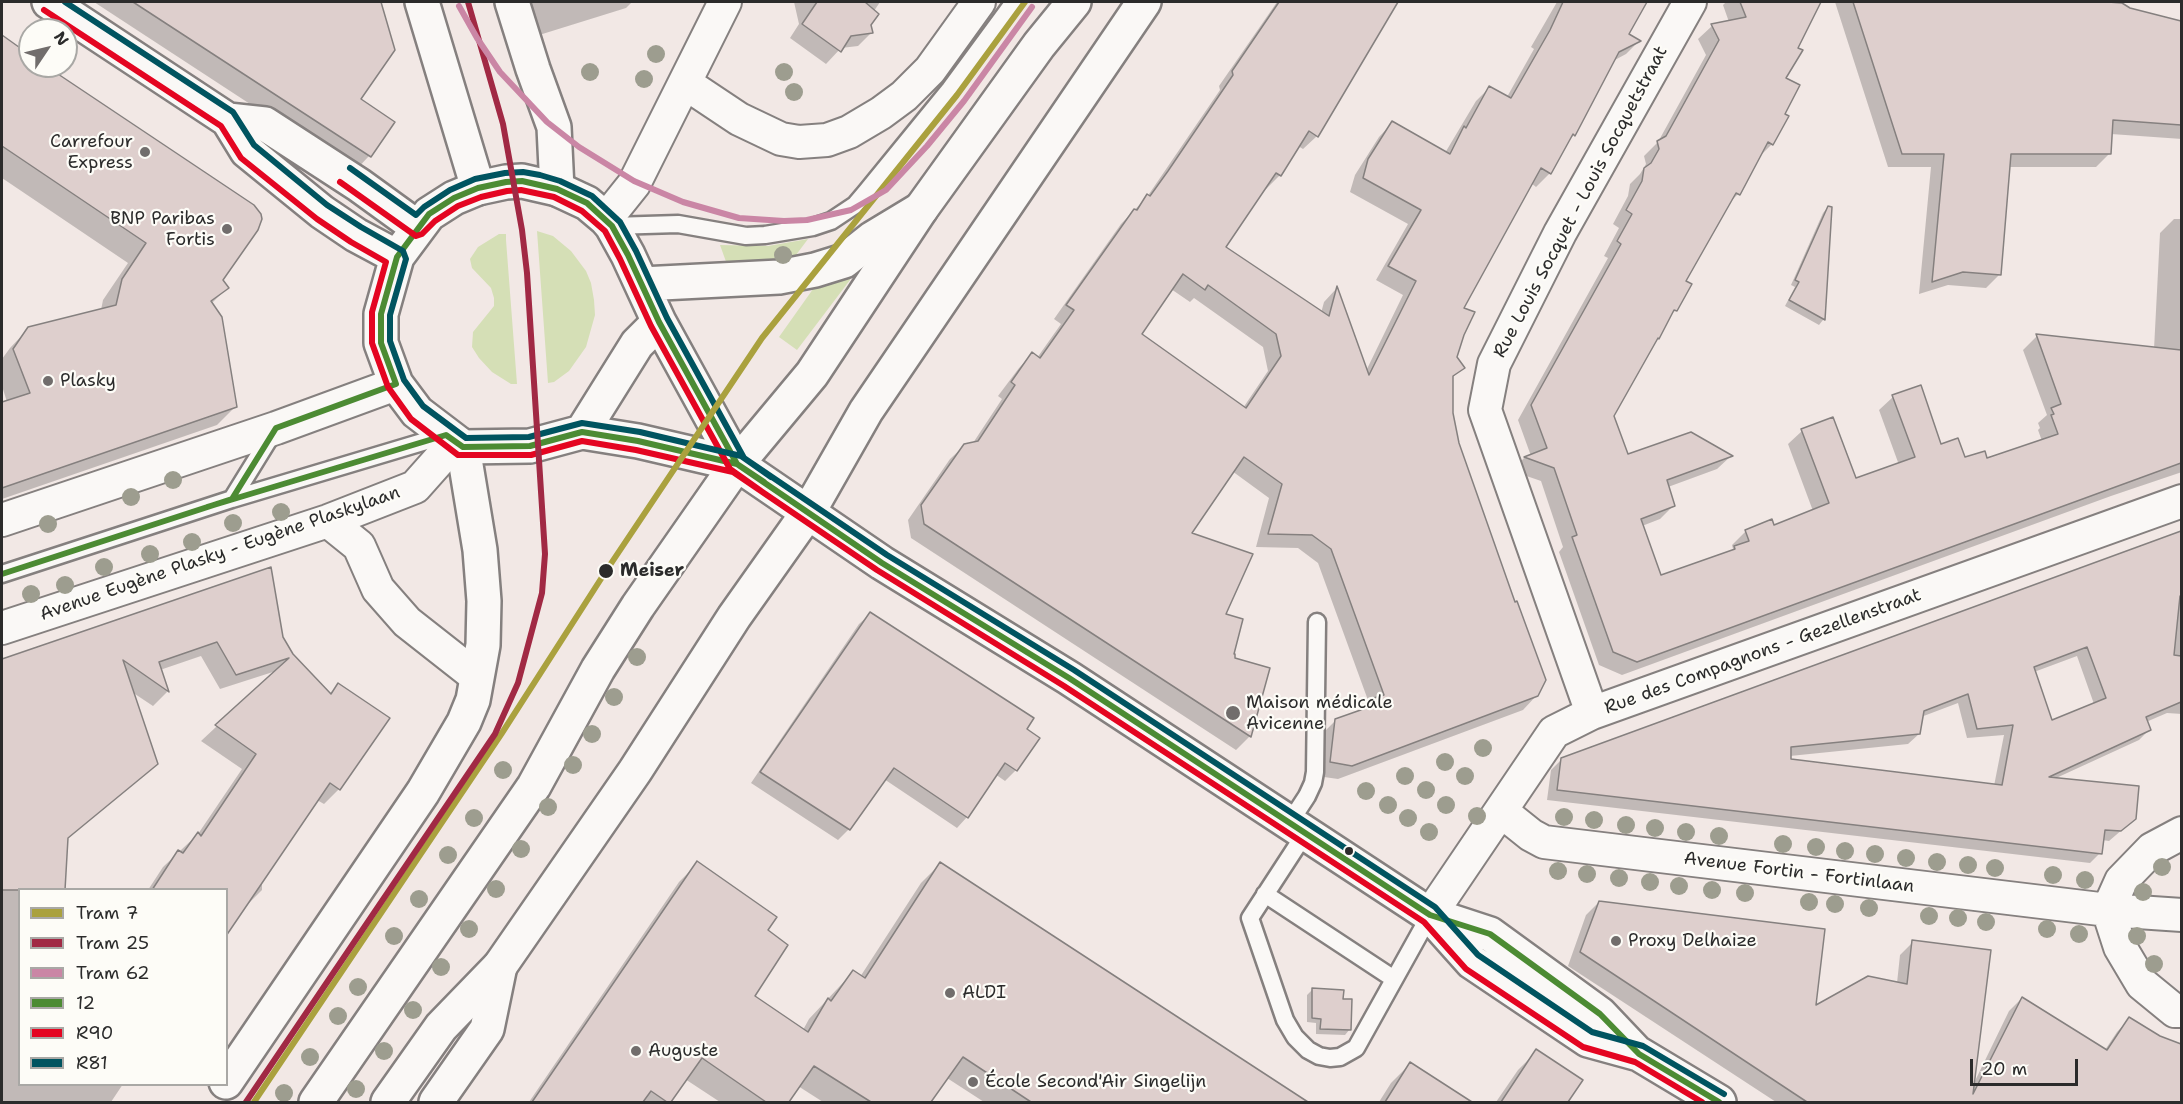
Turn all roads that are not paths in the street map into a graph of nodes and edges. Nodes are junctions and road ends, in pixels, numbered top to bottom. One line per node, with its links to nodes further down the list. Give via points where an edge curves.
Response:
1 (49, 2): 11 (main road)
2 (422, 2): 12 (main road)
3 (512, 2): 13 (main road, via 554,127)
4 (726, 2): 10 (street)
5 (979, 2): 10 (street, via 930,70 904,96 849,132 827,140 781,139 739,118)
6 (1014, 2): 15 (lane, via 861,199 831,221 746,236 678,224)
7 (1074, 2): 14 (main road)
8 (1144, 2): 28 (main road, via 866,411)
9 (1690, 2): 36 (street, Rue Louis Socquet - Louis Socquetstraat, via 1560,232 1494,364 1485,410)
10 (685, 82): 15 (street, via 634,184)
11 (228, 120): 16 (main road, via 265,124); 17 (main road, via 247,151 322,212)
12 (478, 188): 13 (main road, via 522,181); 16 (main road, via 454,198)
13 (557, 189): 15 (main road, via 587,204)
14 (921, 209): 18 (main road, via 844,261 815,270 779,277); 24 (main road, via 812,374)
15 (609, 222): 18 (main road)
16 (417, 227): 17 (main road)
17 (397, 256): 20 (main road, via 381,314 381,343)
18 (642, 284): 19 (main road)
19 (659, 322): 22 (main road, via 637,344); 24 (main road)
20 (396, 384): 21 (street); 23 (main road, via 417,412)
21 (276, 428): 25 (lane); 29 (street)
22 (582, 432): 23 (main road, via 530,446); 24 (main road)
23 (455, 441): 25 (lane); 26 (street, Avenue Eugène Plasky - Eugène Plaskylaan, via 415,487); 35 (main road, via 480,550 483,645)
24 (737, 464): 28 (main road); 50 (main road, via 598,669 534,786)
25 (232, 499): 32 (lane)
26 (378, 501): 30 (street, Avenue Eugène Plasky - Eugène Plaskylaan); 31 (street)
27 (2181, 501): 36 (street, Rue des Compagnons - Gezellenstraat)
28 (809, 511): 38 (main road, via 882,563 1069,678); 44 (main road)
29 (2, 520)
30 (328, 521): 31 (street); 34 (street, Avenue Eugène Plasky - Eugène Plaskylaan)
31 (359, 546): 35 (street, via 378,589 407,622)
32 (2, 574)
33 (1317, 622): 38 (lane, via 1314,772)
34 (2, 628)
35 (477, 677): 47 (main road, via 464,722 423,792)
36 (1593, 713): 37 (street, Rue des Compagnons - Gezellenstraat, via 1554,732)
37 (1501, 811): 41 (street, Avenue Fortin - Fortinlaan, via 1544,842); 42 (street, Rue des Compagnons - Gezellenstraat)
38 (1298, 827): 40 (lane); 42 (main road)
39 (2181, 833): 41 (street, via 2152,849 2121,881)
40 (1265, 894): 45 (lane); 45 (lane, via 1250,918 1285,1020 1308,1050 1330,1058 1356,1048)
41 (2108, 910): 43 (street, Avenue Fortin - Fortinlaan); 46 (street, via 2120,947 2142,984 2175,1011)
42 (1431, 915): 45 (lane); 53 (main road, via 1490,934 1600,1014 1639,1054)
43 (2181, 915)
44 (500, 966): 51 (main road, via 441,1027); 52 (main road, via 487,1029)
45 (1394, 979)
46 (2181, 1011)
47 (228, 1080)
48 (224, 1086): 49 (main road)
49 (212, 1102)
50 (316, 1102)
51 (388, 1102)
52 (436, 1102)
53 (1719, 1102)

